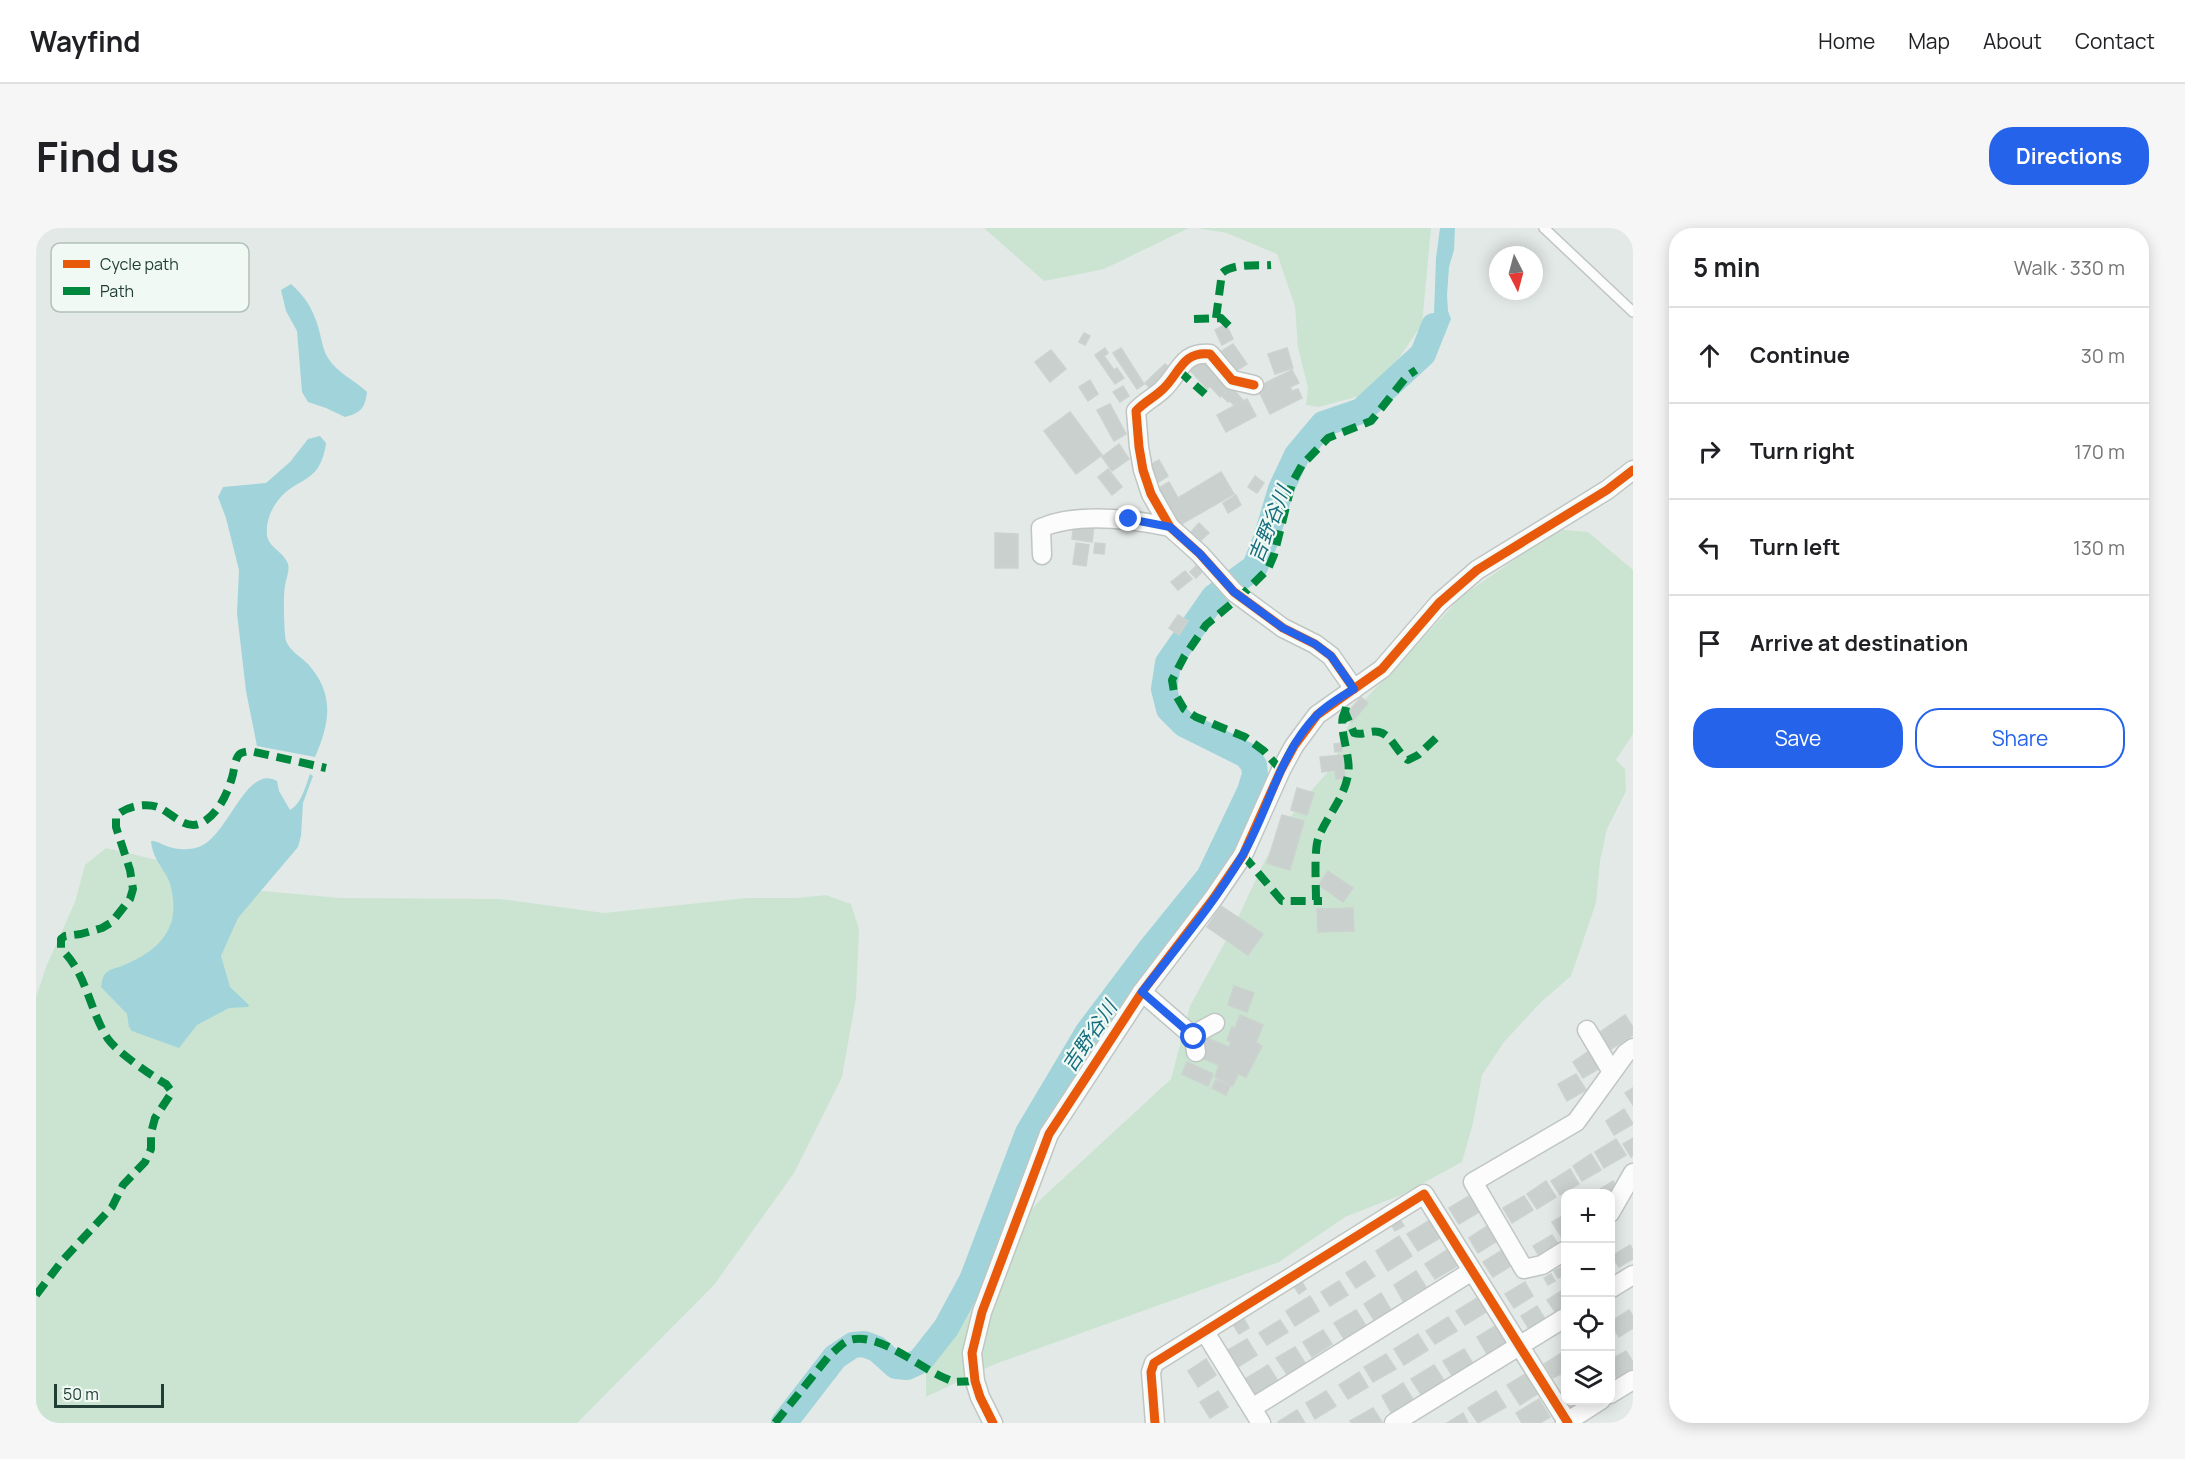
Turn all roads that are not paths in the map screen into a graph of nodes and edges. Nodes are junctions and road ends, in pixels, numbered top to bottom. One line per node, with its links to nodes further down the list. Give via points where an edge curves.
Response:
1 (1544, 228): 2 (lane)
2 (1633, 312)
3 (1254, 385): 5 (street, via 1232,380 1210,354 1194,354 1163,389 1136,411 1143,470 1151,494)
4 (1633, 470): 7 (street, via 1477,570 1439,603 1382,669)
5 (1170, 527): 6 (street, via 1129,519 1055,522 1041,528); 7 (street, via 1230,587 1283,628 1331,656)
6 (1042, 555)
7 (1354, 689): 8 (street, via 1317,715 1294,746 1243,855)
8 (1142, 992): 9 (street, via 1195,1044 1202,1030); 26 (street, via 1049,1134 982,1312 972,1353 975,1381)
9 (1215, 1023)
10 (1587, 1030): 12 (street)
11 (1633, 1048): 12 (street)
12 (1612, 1072): 15 (street, via 1576,1122 1473,1182 1524,1269 1542,1265)
13 (1633, 1173): 14 (street)
14 (1615, 1207)
15 (1561, 1253)
16 (1472, 1270): 20 (street, via 1424,1194); 21 (street); 25 (street)
17 (1633, 1275): 18 (street)
18 (1615, 1286)
19 (1561, 1320): 21 (street)
20 (1205, 1332): 25 (street); 27 (street, via 1155,1363 1151,1372)
21 (1519, 1346): 28 (street); 29 (street)
22 (1633, 1380): 23 (street)
23 (1615, 1391)
24 (1595, 1405): 29 (street)
25 (1256, 1415)
26 (993, 1423)
27 (1155, 1423)
28 (1394, 1423)
29 (1567, 1423)

